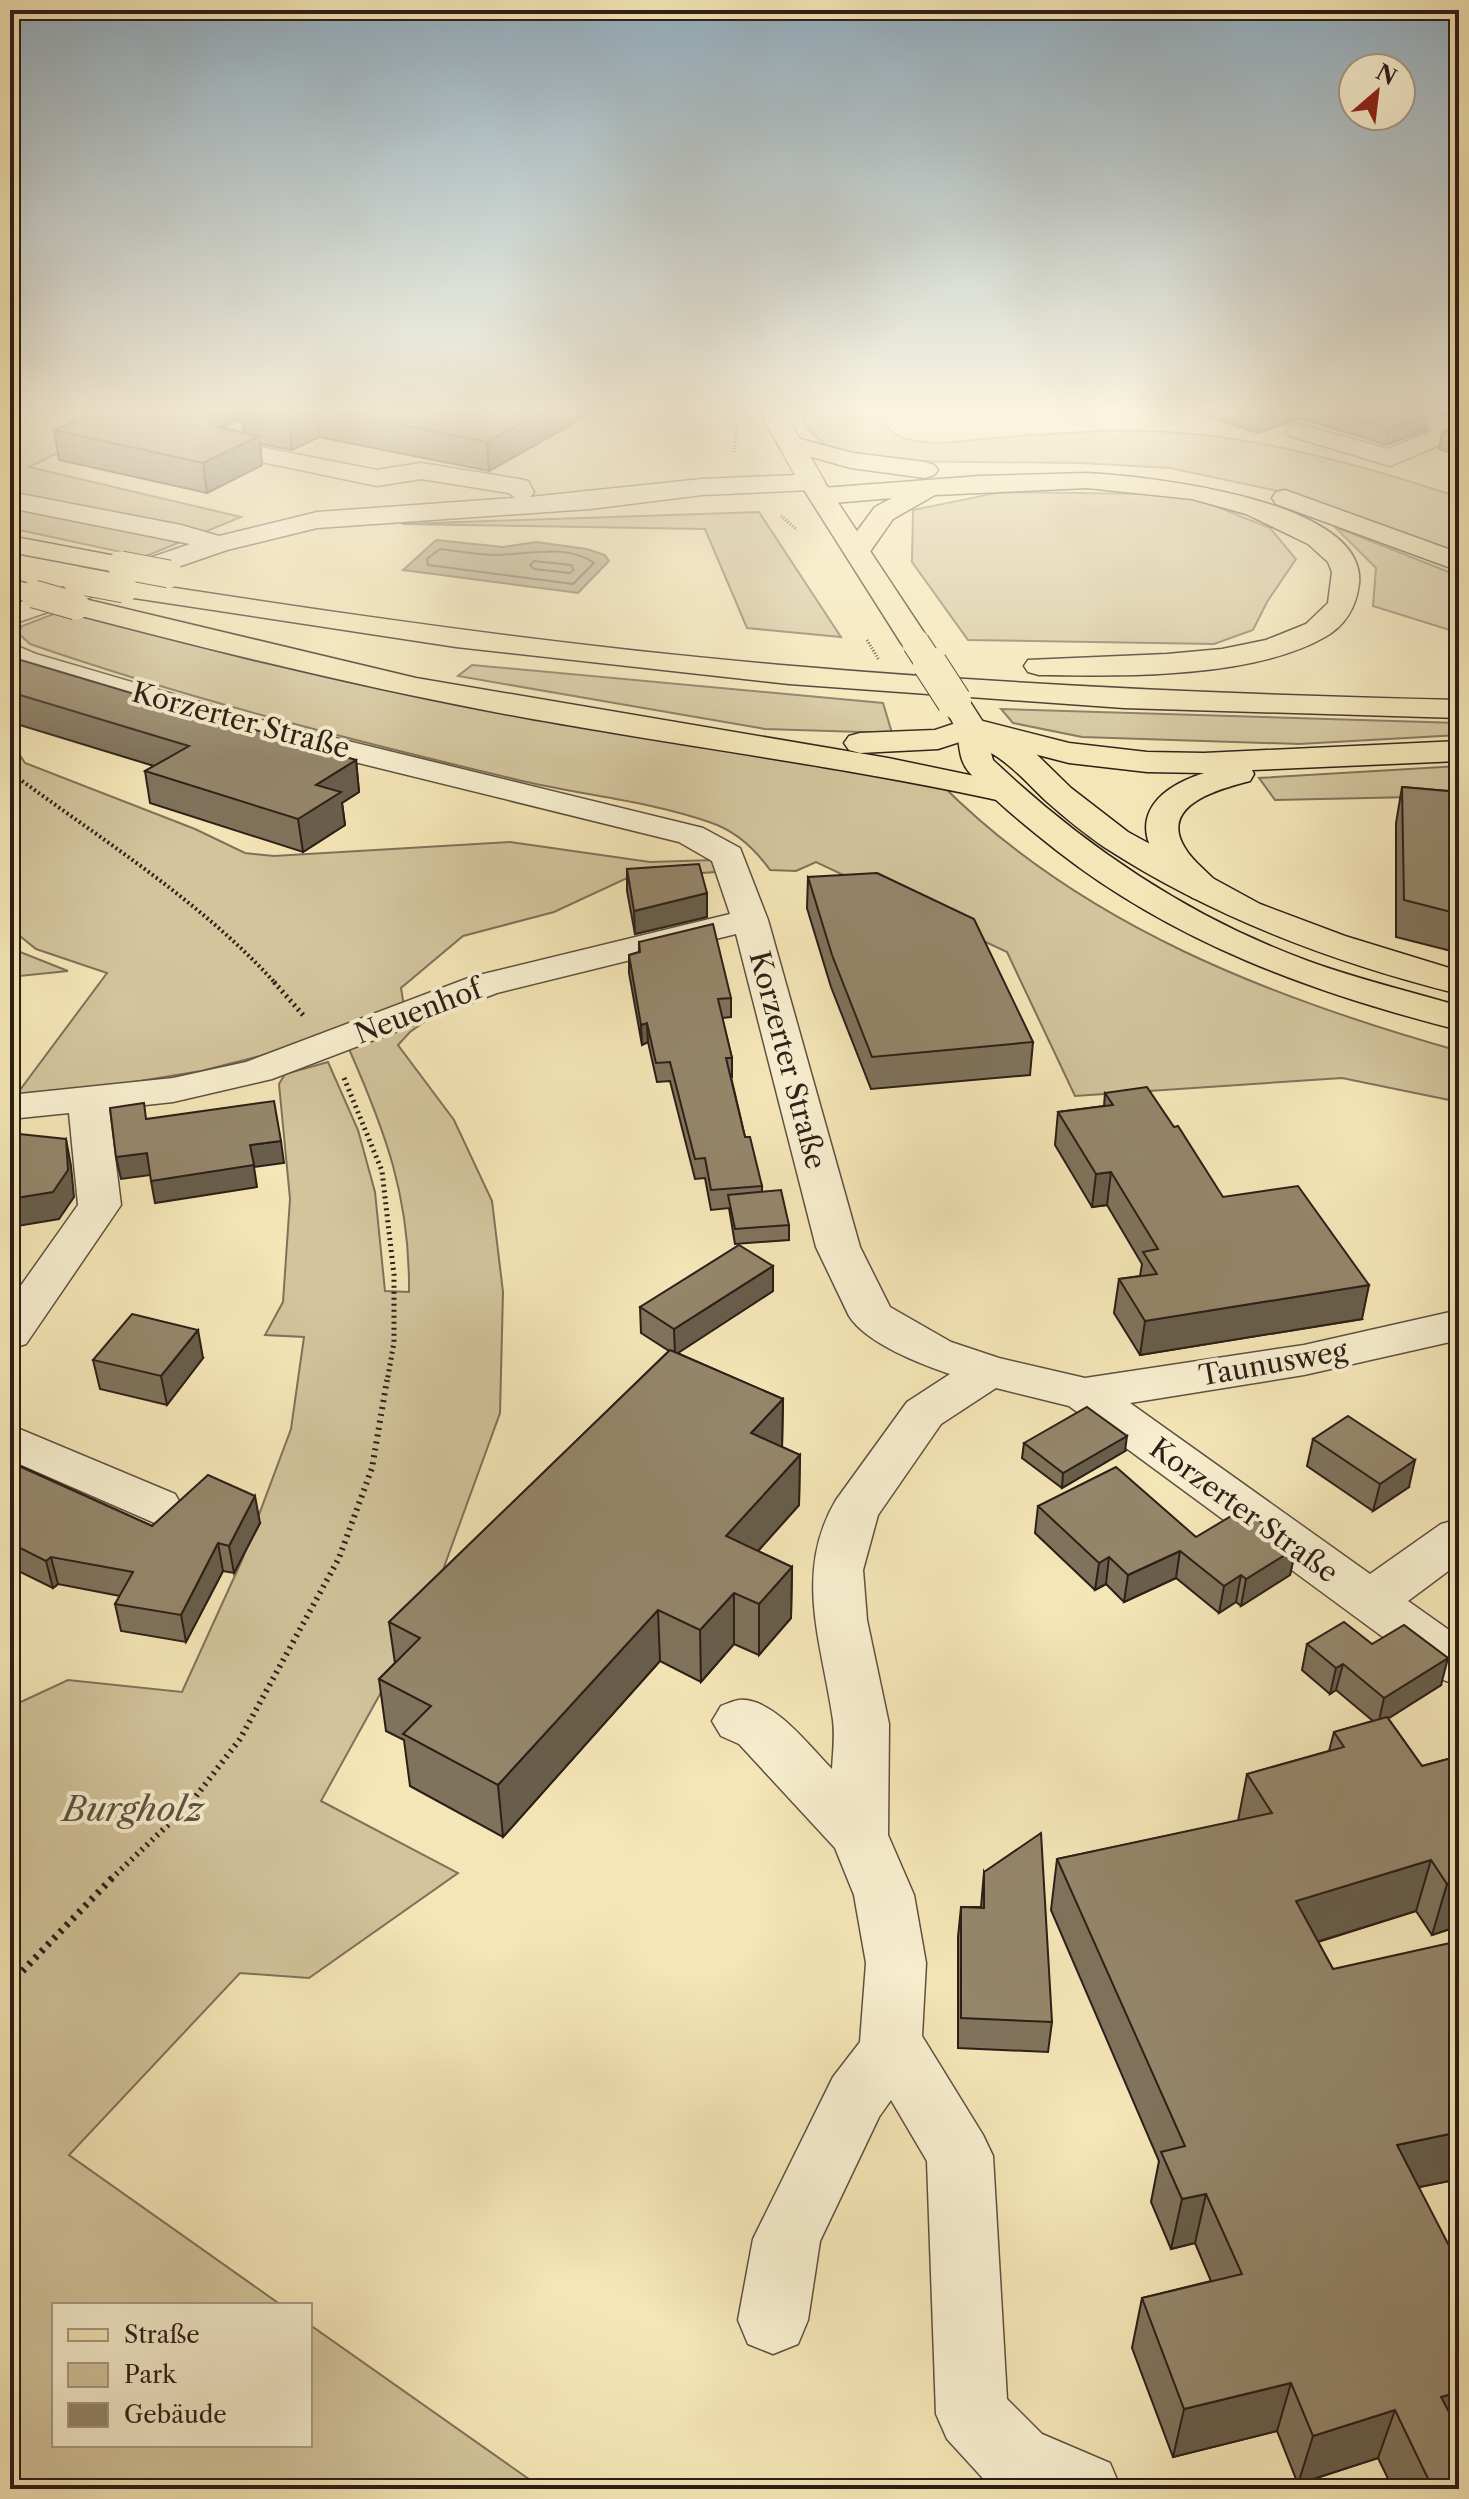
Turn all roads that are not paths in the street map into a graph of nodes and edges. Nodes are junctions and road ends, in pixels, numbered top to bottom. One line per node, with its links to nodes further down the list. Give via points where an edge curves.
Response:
1 (151, 527): 8 (street)
2 (290, 527): 8 (street)
3 (842, 527): 9 (main road)
4 (874, 527): 9 (main road)
5 (1298, 527): 17 (main road, via 1342,561 1347,588 1341,605 1323,623 1283,644 1169,665)
6 (1362, 527): 10 (main road)
7 (10, 544): 12 (main road)
8 (218, 544): 15 (street)
9 (857, 550): 20 (main road, bridge)
10 (1459, 563)
11 (10, 567): 14 (main road)
12 (122, 577): 14 (main road, bridge); 17 (main road, bridge, via 169,574 531,626); 19 (main road, via 489,644 751,672 1111,697)
13 (22, 591): 14 (main road, bridge)
14 (76, 593): 21 (main road, via 246,650 403,685)
15 (10, 616)
16 (10, 652): 26 (street, Korzerter Straße, via 252,727 691,835 728,855)
17 (980, 667): 18 (main road)
18 (1459, 685)
19 (1459, 709)
20 (962, 714): 21 (main road, via 938,739 900,743); 23 (main road, via 1044,748 1117,760 1204,763); 24 (main road, via 976,758); 25 (main road, via 1116,839)
21 (710, 739): 24 (main road, via 914,771)
22 (1459, 751): 23 (main road)
23 (1347, 756): 25 (main road, via 1222,777 1175,801 1162,827 1165,845)
24 (1006, 792): 28 (main road, via 1055,835 1206,930 1295,969)
25 (1205, 890): 27 (main road, via 1332,944)
26 (750, 920): 29 (street, Neuenhof, via 484,985 258,1071); 33 (street, Korzerter Straße, via 838,1247 872,1316 935,1353)
27 (1459, 983)
28 (1459, 1018)
29 (88, 1101): 30 (street, Neuenhof); 32 (street, via 100,1205)
30 (10, 1107)
31 (1459, 1325): 34 (street, Taunusweg, via 1304,1360)
32 (10, 1334)
33 (989, 1371): 34 (street, Korzerter Straße); 41 (street, via 924,1413 854,1512 837,1570 861,1724)
34 (1085, 1394): 38 (street, Korzerter Straße)
35 (10, 1441): 36 (street)
36 (157, 1506)
37 (1459, 1537): 38 (street)
38 (1370, 1601): 39 (street, Korzerter Straße)
39 (1459, 1665)
40 (740, 1721): 41 (street, via 759,1729)
41 (859, 1835): 42 (street, via 884,1895 896,1963 890,2040)
42 (894, 2046): 43 (street, via 856,2097 787,2239); 44 (street, via 960,2156 972,2414 1016,2460)
43 (773, 2320)
44 (1084, 2489)

